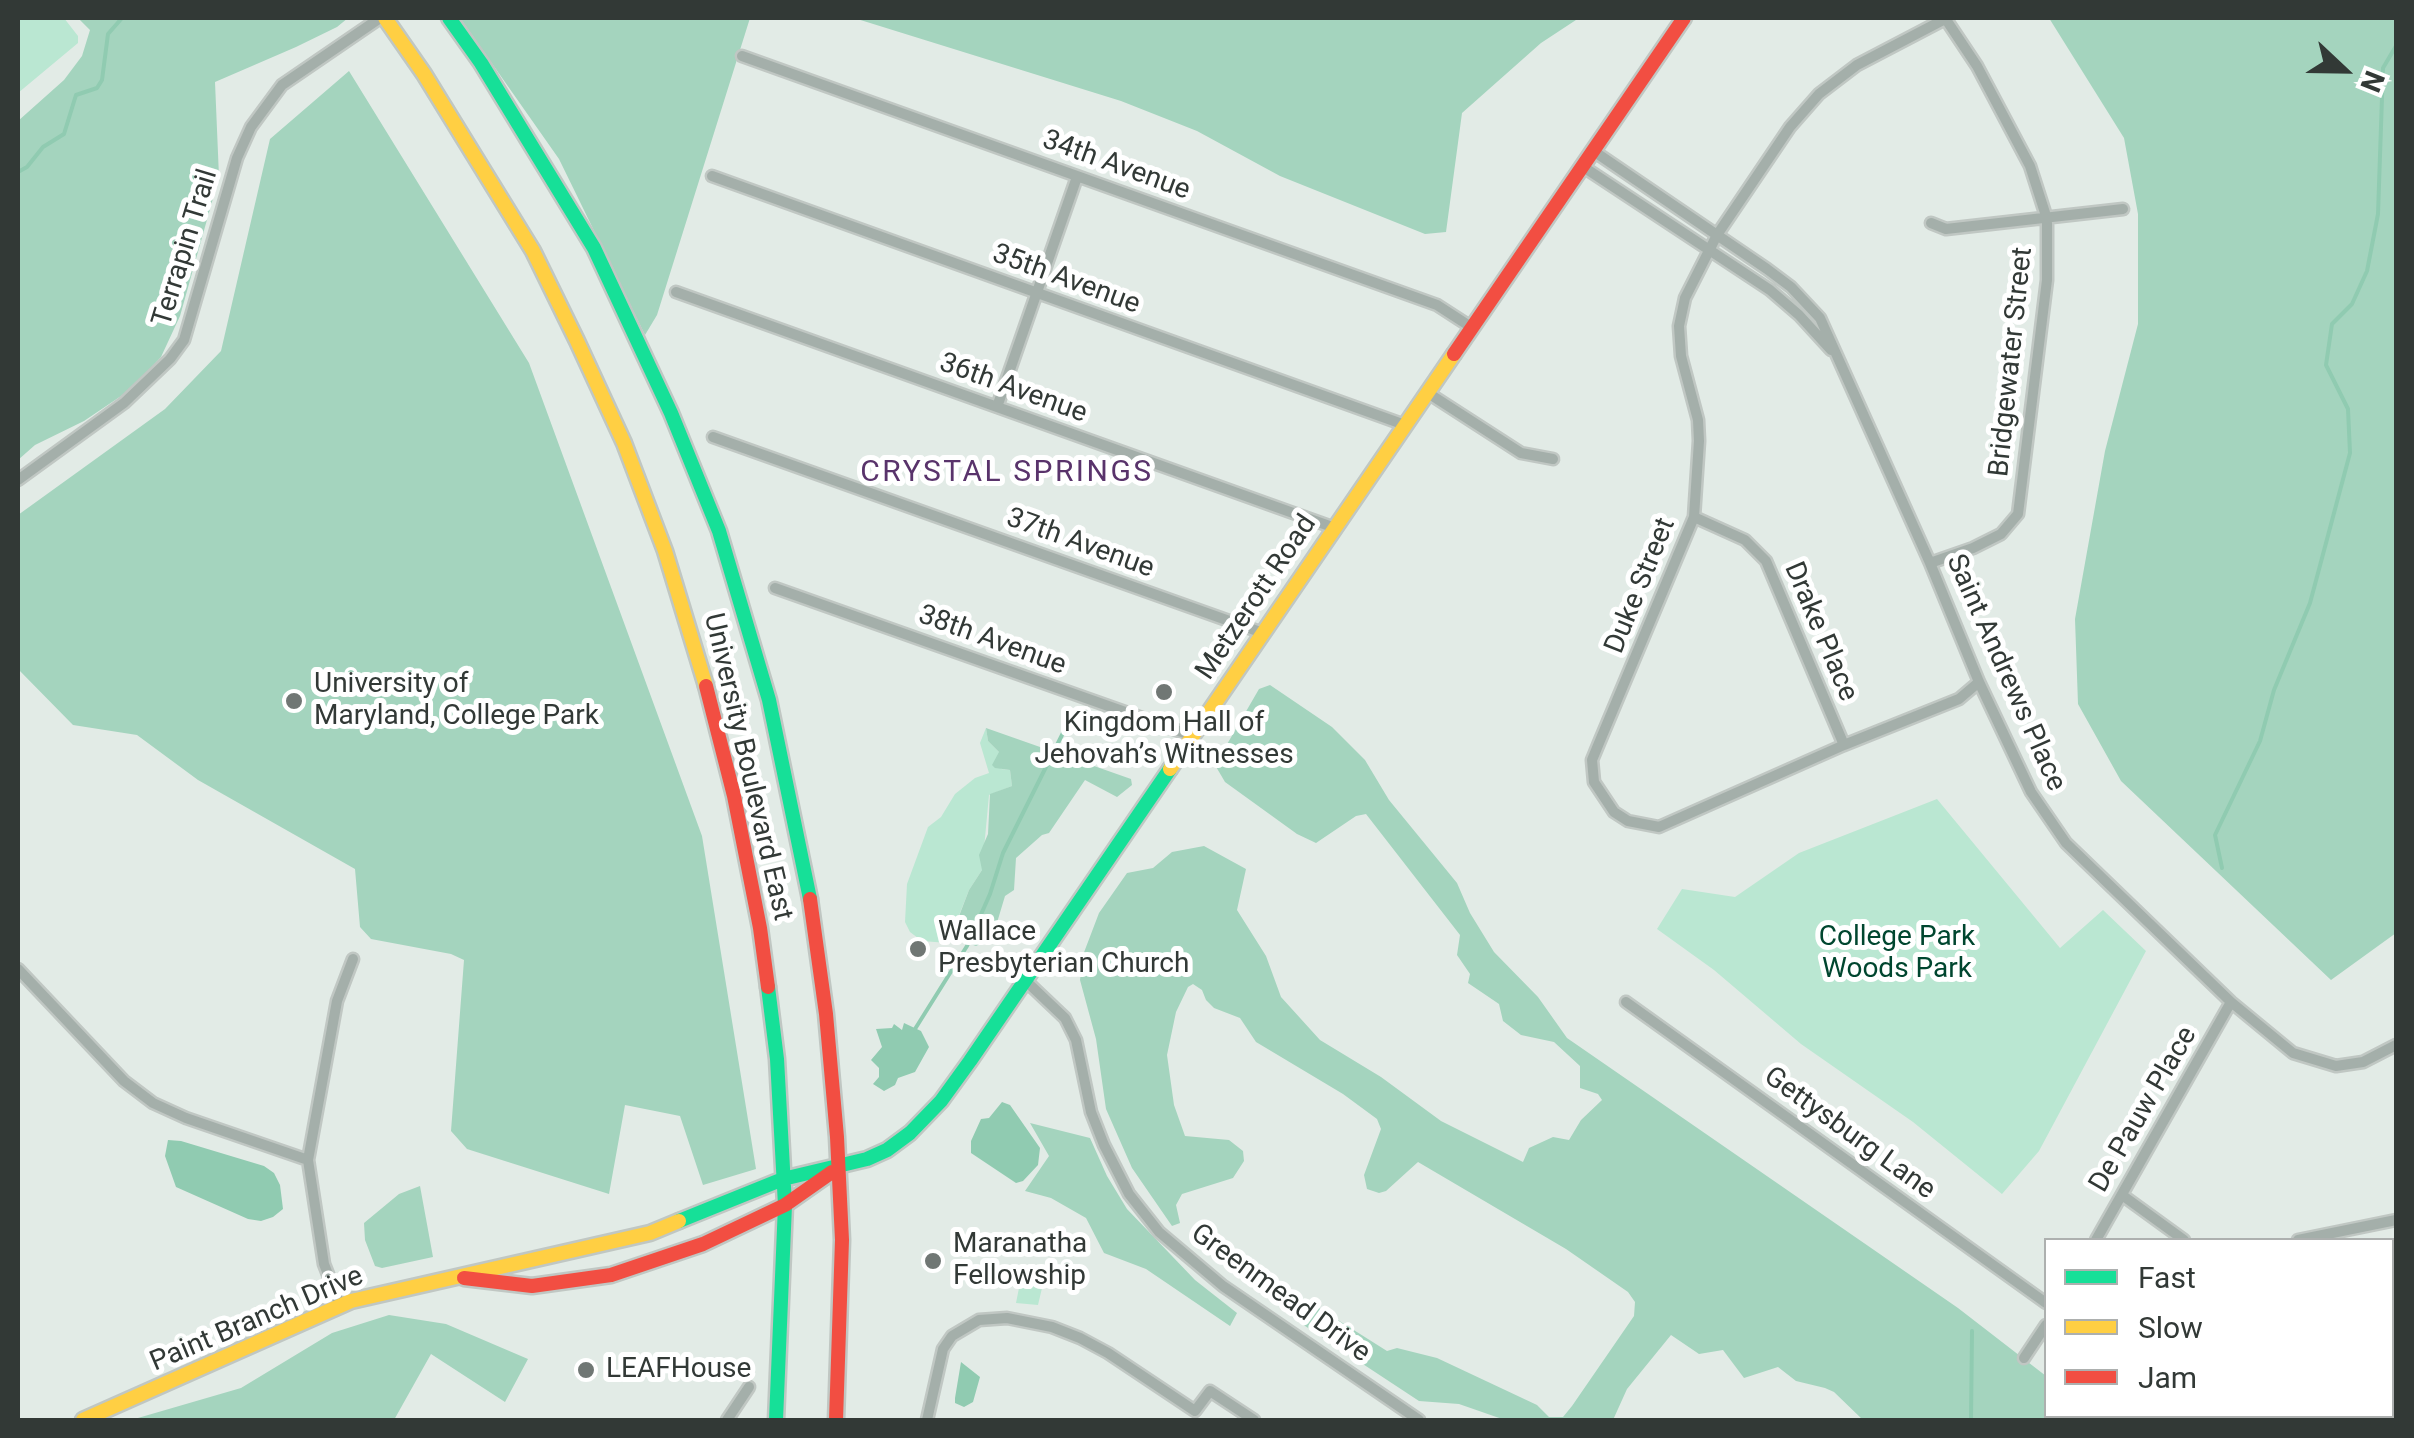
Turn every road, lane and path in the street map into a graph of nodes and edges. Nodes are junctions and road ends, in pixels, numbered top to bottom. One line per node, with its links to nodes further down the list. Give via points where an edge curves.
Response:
1 (382, 18): 24 (street, Terrapin Trail, via 282,85 250,126 184,340 170,360 124,403); 41 (main road, University Boulevard East, via 533,251 624,442 665,551 718,729 760,928 778,1059)
2 (449, 18): 40 (main road, University Boulevard East, via 594,248 719,531 770,700 809,889)
3 (1684, 18): 6 (main road, Metzerott Road)
4 (1945, 18): 11 (street, Bridgewater Street, via 2016,135); 13 (street, Duke Street, via 1856,65 1819,94)
5 (742, 56): 9 (street, 34th Avenue)
6 (1592, 150): 7 (main road, Metzerott Road); 13 (street, Saint Andrews Place)
7 (1582, 166): 14 (street, Saint Andrews Place); 17 (main road, Metzerott Road)
8 (712, 176): 16 (street, 35th Avenue)
9 (1078, 176): 16 (street); 17 (street, 34th Avenue, via 1437,305)
10 (2123, 209): 11 (street)
11 (2047, 219): 12 (street, via 1946,229); 27 (street, Bridgewater Street, via 2046,309 2018,514 2000,534)
12 (1931, 223)
13 (1717, 234): 14 (street, Duke Street); 18 (street, Saint Andrews Place, via 1809,303)
14 (1709, 250): 18 (street, Saint Andrews Place, via 1770,290); 25 (street, Duke Street, via 1679,326 1698,420)
15 (676, 292): 20 (street, 36th Avenue)
16 (1036, 293): 20 (street); 21 (street, 35th Avenue)
17 (1471, 327): 19 (main road, Metzerott Road)
18 (1835, 355): 27 (street, Saint Andrews Place)
19 (1428, 393): 21 (main road, Metzerott Road); 23 (street, via 1520,453)
20 (997, 407): 26 (street, 36th Avenue)
21 (1404, 426): 26 (main road, Metzerott Road)
22 (713, 438): 29 (street, 37th Avenue)
23 (1554, 459)
24 (18, 480)
25 (1694, 517): 32 (street, Drake Place, via 1736,534 1766,561); 32 (street, Duke Street, via 1592,760 1598,792 1628,821 1659,827)
26 (1335, 528): 29 (main road, Metzerott Road)
27 (1930, 563): 30 (street, Saint Andrews Place)
28 (775, 588): 31 (street, 38th Avenue)
29 (1263, 633): 31 (main road, Metzerott Road)
30 (1979, 682): 32 (street, Duke Street, via 1959,699); 37 (street, Saint Andrews Place, via 2049,822)
31 (1193, 736): 35 (main road, Metzerott Road)
32 (1844, 745)
33 (353, 958): 39 (street, via 336,1001)
34 (18, 969): 39 (street, via 153,1103)
35 (1024, 980): 40 (main road, Metzerott Road, via 924,1121 886,1150); 60 (street, Greenmead Drive, via 1065,1018 1104,1144 1129,1194 1159,1232 1223,1286)
36 (1626, 1002): 49 (street, Gettysburg Lane)
37 (2231, 1002): 38 (street, Saint Andrews Place, via 2282,1045 2319,1063 2363,1062); 42 (street, De Pauw Place)
38 (2396, 1045)
39 (308, 1160): 50 (street, via 324,1264)
40 (838, 1168): 41 (main road, Paint Branch Drive); 43 (main road, Paint Branch Drive); 57 (main road, University Boulevard East)
41 (784, 1179): 43 (main road, University Boulevard East); 48 (main road, Paint Branch Drive, via 650,1233)
42 (2122, 1195): 45 (street, De Pauw Place); 46 (street)
43 (785, 1205): 48 (main road, Paint Branch Drive, via 703,1244 612,1275 532,1286); 56 (main road, University Boulevard East)
44 (2396, 1220): 47 (street)
45 (2097, 1238)
46 (2181, 1238)
47 (2308, 1238)
48 (454, 1276): 50 (main road, Paint Branch Drive)
49 (2044, 1302)
50 (340, 1306): 54 (main road, Paint Branch Drive)
51 (2044, 1327): 52 (street)
52 (2024, 1358)
53 (749, 1388): 55 (street)
54 (82, 1420)
55 (727, 1420)
56 (776, 1420)
57 (836, 1420)
58 (927, 1420): 59 (street, via 952,1336 979,1320 1007,1318 1080,1338 1195,1411 1210,1391)
59 (1254, 1420)
60 (1419, 1420)

